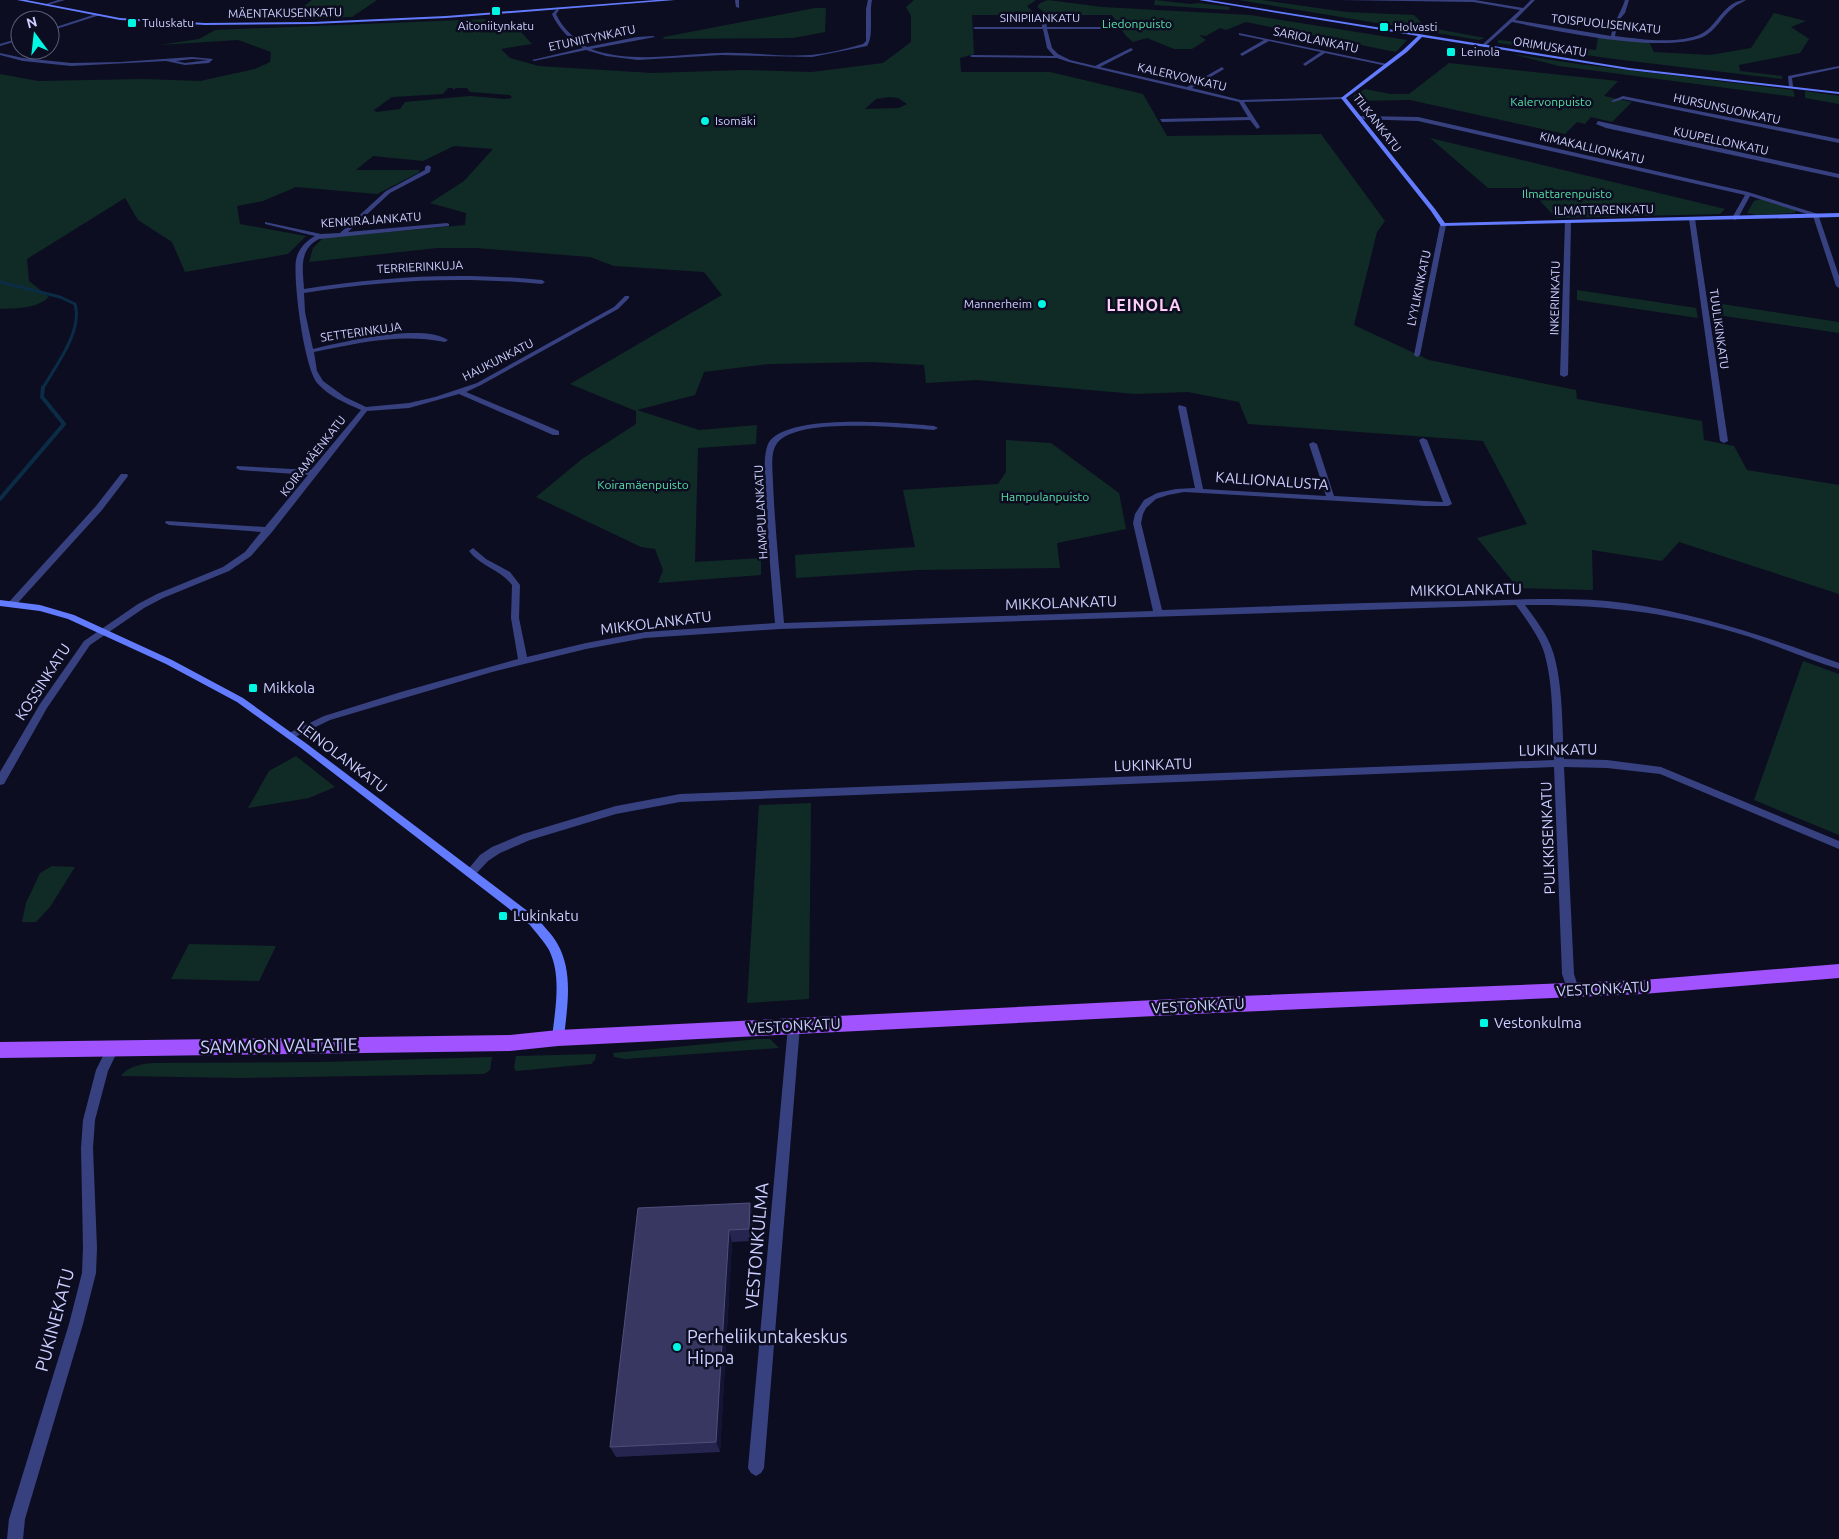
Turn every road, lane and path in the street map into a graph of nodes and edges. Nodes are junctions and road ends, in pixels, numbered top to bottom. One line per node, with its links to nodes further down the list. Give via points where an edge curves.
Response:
1 (19, 0): 12 (main road, MÄENTAKUSENKATU)
2 (63, 0): 12 (street)
3 (672, 0): 15 (main road, MÄENTAKUSENKATU)
4 (737, 0): 13 (street)
5 (870, 0): 29 (street, via 868,43 832,53 650,58)
6 (1201, 0): 23 (main road, ORIMUSKATU)
7 (1342, 0): 14 (street, via 1473,1)
8 (1533, 0): 14 (street)
9 (1626, 0): 24 (street)
10 (1744, 0): 24 (street, TOISPUOLISENKATU, via 1732,4 1709,32 1700,37 1658,41)
11 (559, 3): 15 (main road)
12 (48, 4): 16 (main road, MÄENTAKUSENKATU)
13 (738, 7)
14 (1524, 9): 17 (street)
15 (556, 10): 16 (main road, MÄENTAKUSENKATU, via 247,24 170,23); 29 (street, via 554,14 560,26)
16 (98, 15): 19 (street)
17 (1510, 20): 24 (street, TOISPUOLISENKATU); 27 (street)
18 (1044, 25): 20 (street, SINIPIIANKATU); 21 (street, SINIPIIANKATU); 34 (street, via 1049,49)
19 (60, 27)
20 (974, 28)
21 (1106, 28)
22 (1241, 34): 26 (street, SARIOLANKATU)
23 (1421, 36): 27 (main road, ORIMUSKATU); 38 (main road, TILKANKATU)
24 (1613, 36)
25 (653, 37): 29 (street, ETUNIITYNKATU)
26 (1268, 40): 30 (street, SARIOLANKATU); 32 (street)
27 (1484, 46): 42 (main road, ORIMUSKATU, via 1629,69)
28 (1131, 49): 39 (street)
29 (588, 50): 36 (street, ETUNIITYNKATU)
30 (1324, 52): 37 (street); 38 (street, SARIOLANKATU)
31 (0, 54): 35 (street, via 41,63 68,64)
32 (1242, 55)
33 (972, 56): 34 (street, KALERVONKATU)
34 (1055, 56): 39 (street, KALERVONKATU)
35 (166, 60): 35 (street, via 198,58 211,59 209,62 188,64)
36 (534, 60)
37 (1305, 65)
38 (1387, 65): 45 (main road, TILKANKATU)
39 (1096, 67): 43 (street, KALERVONKATU)
40 (1839, 67): 42 (street, via 1790,77)
41 (1222, 68): 43 (street)
42 (1791, 87): 44 (main road, ORIMUSKATU)
43 (1189, 88): 46 (street, KALERVONKATU)
44 (1839, 93)
45 (1343, 98): 46 (street, KALERVONKATU); 49 (main road, TILKANKATU)
46 (1241, 100): 48 (street)
47 (1612, 101): 53 (street, HURSUNSUONKATU, via 1622,97)
48 (1251, 118): 50 (street); 52 (street)
49 (1360, 118): 56 (street, KIMAKALLIONKATU, via 1418,119); 63 (main road, TILKANKATU)
50 (1162, 120)
51 (1598, 123): 55 (street, KUUPELLONKATU)
52 (1257, 127)
53 (1839, 141)
54 (428, 167): 65 (street, via 428,171 388,192)
55 (1839, 176)
56 (1748, 194): 57 (street, KIMAKALLIONKATU); 59 (street)
57 (1816, 215): 58 (main road, ILMATTARENKATU); 59 (main road, ILMATTARENKATU); 68 (street)
58 (1839, 215)
59 (1735, 218): 60 (main road, ILMATTARENKATU)
60 (1692, 219): 61 (main road, ILMATTARENKATU); 81 (street, TUULIKINKATU)
61 (1568, 222): 63 (main road, ILMATTARENKATU); 74 (street, INKERINKATU)
62 (267, 223): 66 (street, KENKIRAJANKATU)
63 (1443, 225): 73 (street, LYYLIKINKATU)
64 (447, 226): 65 (street, KENKIRAJANKATU)
65 (342, 234): 66 (street, KENKIRAJANKATU)
66 (321, 236): 69 (street, KOIRAMÄENKATU, via 309,240 301,254)
67 (542, 282): 69 (street, TERRIERINKUJA, via 478,276 430,276 372,280)
68 (1839, 286)
69 (300, 292): 72 (street, KOIRAMÄENKATU)
70 (627, 297): 75 (street, HAUKUNKATU, via 616,308)
71 (445, 340): 72 (street, SETTERINKUJA, via 388,338)
72 (311, 350): 77 (street, KOIRAMÄENKATU, via 314,371 320,382 342,399)
73 (1417, 355)
74 (1564, 375)
75 (460, 392): 77 (street, HAUKUNKATU, via 405,405); 79 (street)
76 (1182, 407): 86 (street)
77 (366, 409): 84 (street, KOIRAMÄENKATU)
78 (934, 428): 95 (street, HAMPULANKATU, via 865,423 809,427 778,437 770,446)
79 (556, 434)
80 (1423, 440): 87 (street, KALLIONALUSTA, via 1448,504)
81 (1724, 441)
82 (1313, 444): 87 (street)
83 (240, 468): 84 (street)
84 (314, 473): 89 (street, KOIRAMÄENKATU)
85 (124, 476): 93 (street)
86 (1199, 490): 87 (street, KALLIONALUSTA); 94 (street, KALLIONALUSTA, via 1168,491 1146,502 1138,512 1137,523)
87 (1330, 499)
88 (168, 523): 89 (street)
89 (269, 530): 96 (street, KOIRAMÄENKATU, via 248,554 234,564 160,596)
90 (473, 551): 97 (street, via 481,560 507,574 516,585 515,618)
91 (0, 603): 93 (main road, LEINOLANKATU)
92 (1519, 603): 94 (street, MIKKOLANKATU); 98 (street, MIKKOLANKATU, via 1594,603 1664,612 1753,635); 100 (street, PULKKISENKATU, via 1548,651 1556,696)
93 (12, 604): 96 (main road, LEINOLANKATU, via 55,612)
94 (1158, 613): 95 (street, MIKKOLANKATU)
95 (780, 626): 97 (street, MIKKOLANKATU, via 646,635)
96 (103, 631): 99 (main road, LEINOLANKATU, via 207,681); 101 (street, KOSSINKATU, via 75,658)
97 (523, 661): 99 (street, MIKKOLANKATU, via 327,718)
98 (1839, 666)
99 (290, 736): 103 (main road, LEINOLANKATU)
100 (1560, 763): 102 (street, LUKINKATU, via 1607,764 1661,771); 103 (street, LUKINKATU, via 680,798 601,814 509,843 484,858); 105 (street, PULKKISENKATU, via 1568,974)
101 (0, 781)
102 (1839, 845)
103 (470, 873): 107 (main road, LEINOLANKATU, via 534,922 552,946 560,964)
104 (1839, 971): 105 (main road, VESTONKATU, via 1643,988)
105 (1574, 990): 106 (main road, VESTONKATU)
106 (794, 1026): 107 (main road, VESTONKATU); 110 (street, VESTONKULMA)
107 (558, 1038): 108 (main road, SAMMON VALTATIE, via 500,1043)
108 (113, 1048): 109 (main road, SAMMON VALTATIE); 111 (street, PUKINEKATU, via 102,1070 89,1120 89,1273 17,1519)
109 (0, 1050)
110 (756, 1468)
111 (15, 1539)

